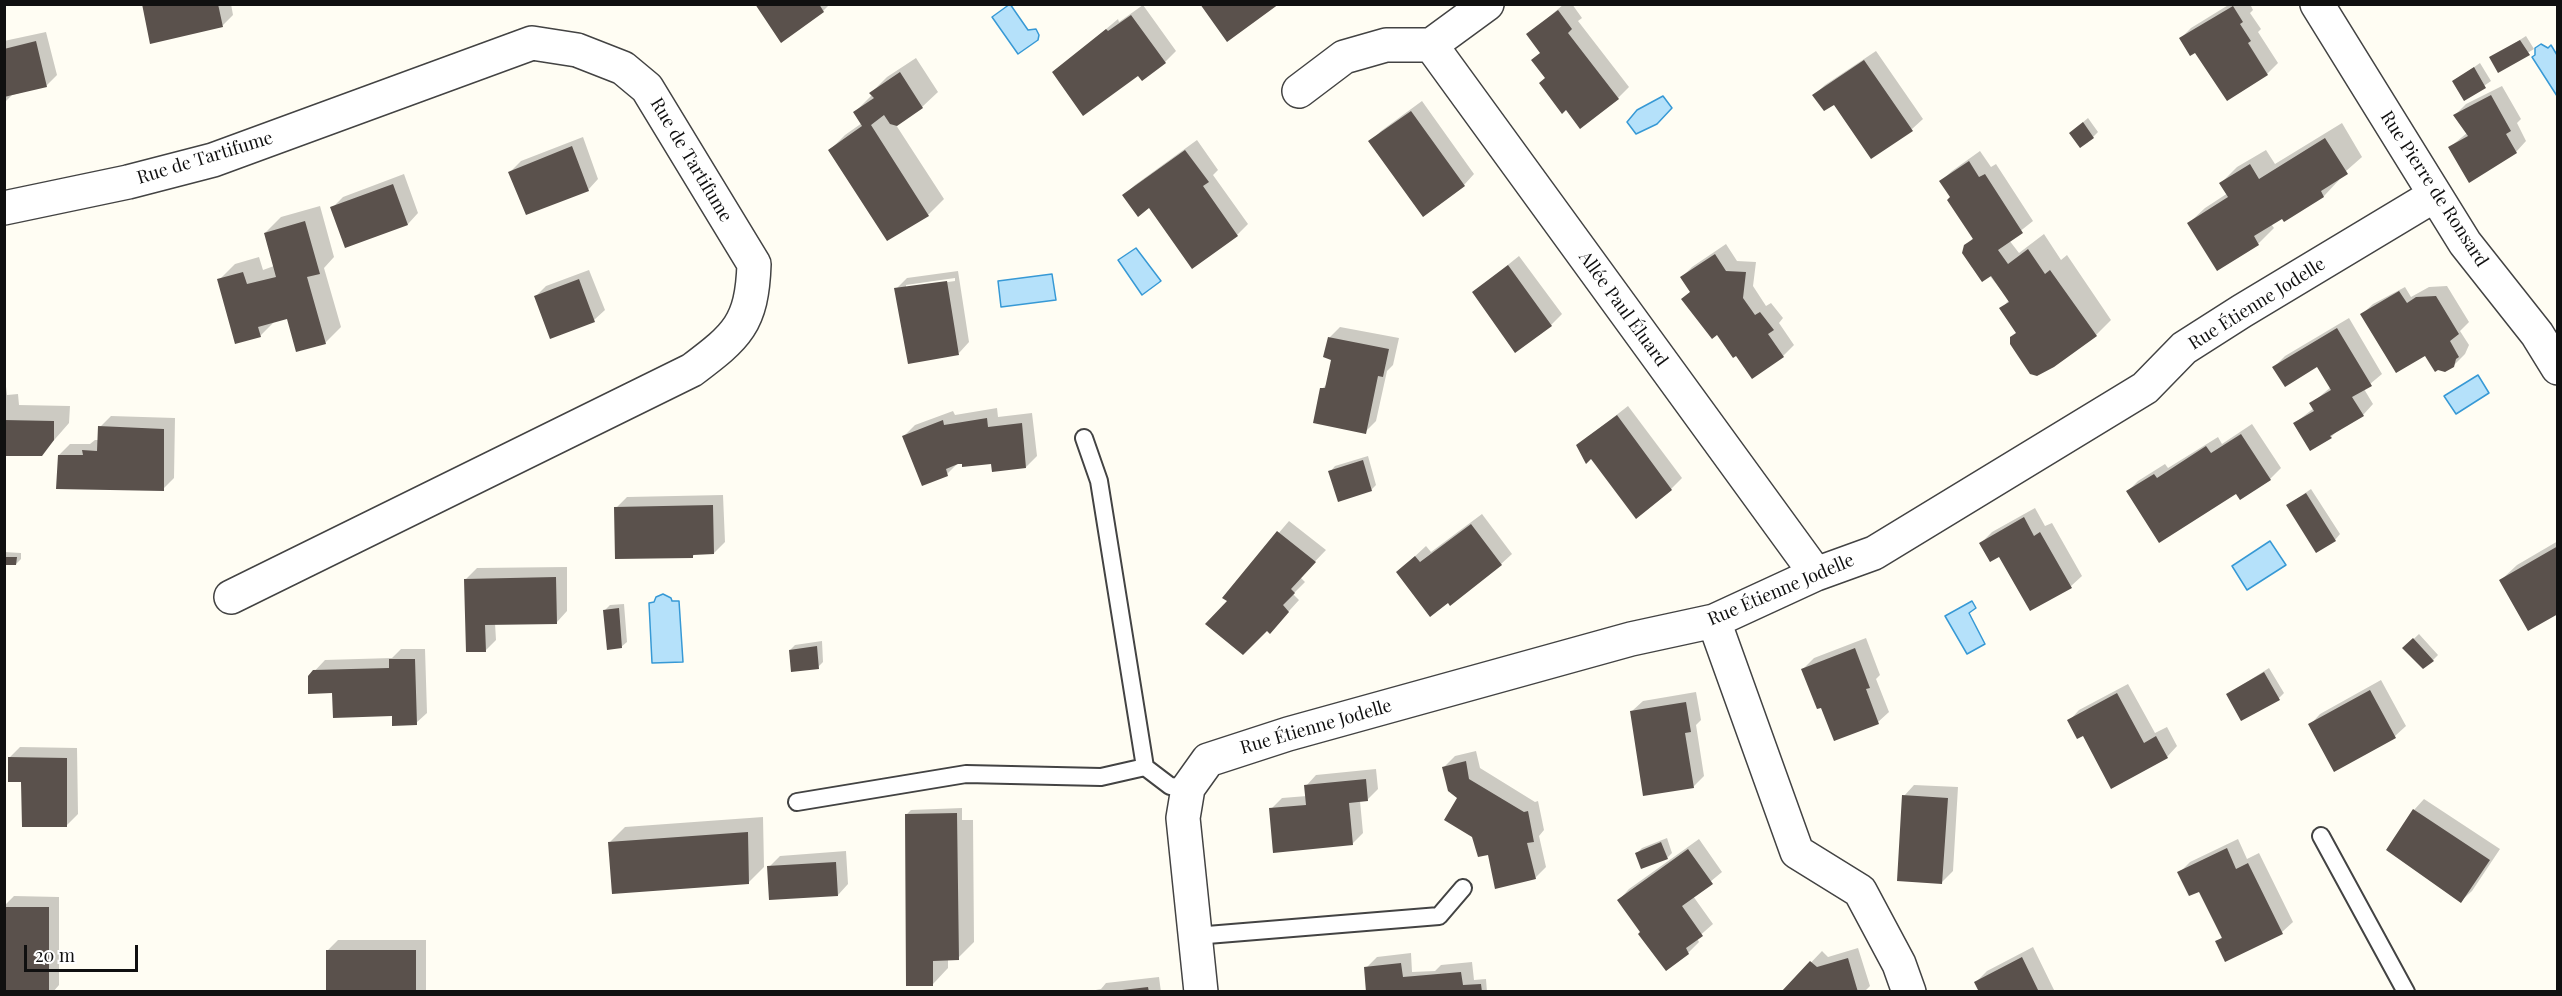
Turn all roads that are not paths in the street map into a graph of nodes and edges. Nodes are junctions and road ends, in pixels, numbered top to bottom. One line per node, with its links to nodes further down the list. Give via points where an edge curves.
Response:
1 (1487, 4): 3 (street)
2 (2317, 4): 5 (street, Rue Pierre de Ronsard)
3 (1431, 45): 4 (street, via 1386,45 1344,57); 9 (street, Allée Paul Éluard)
4 (1299, 91)
5 (2435, 195): 7 (street, Rue Pierre de Ronsard, via 2465,243 2537,334); 9 (street, Rue Étienne Jodelle, via 2184,348 2145,388 2051,446 1874,553)
6 (4, 208): 10 (street, Rue de Tartifume, via 213,160 532,43 577,50 623,68 647,88 754,264 753,290 745,317 729,342 692,370)
7 (2558, 368)
8 (1084, 438): 12 (lane, via 1100,481)
9 (1816, 574): 11 (street, Rue Étienne Jodelle)
10 (231, 597)
11 (1714, 621): 13 (street, Rue Étienne Jodelle, via 1631,639 1278,737 1208,760); 19 (street, via 1797,852 1860,891 1899,964)
12 (1145, 767): 13 (lane, via 1170,786); 14 (lane, via 1101,777 966,774)
13 (1188, 788): 17 (street, Rue Étienne Jodelle, via 1183,818)
14 (797, 802)
15 (2321, 836): 20 (lane)
16 (1462, 888): 17 (lane, via 1439,916)
17 (1195, 936): 18 (street, Rue Étienne Jodelle)
18 (1201, 992)
19 (1909, 992)
20 (2406, 992)

